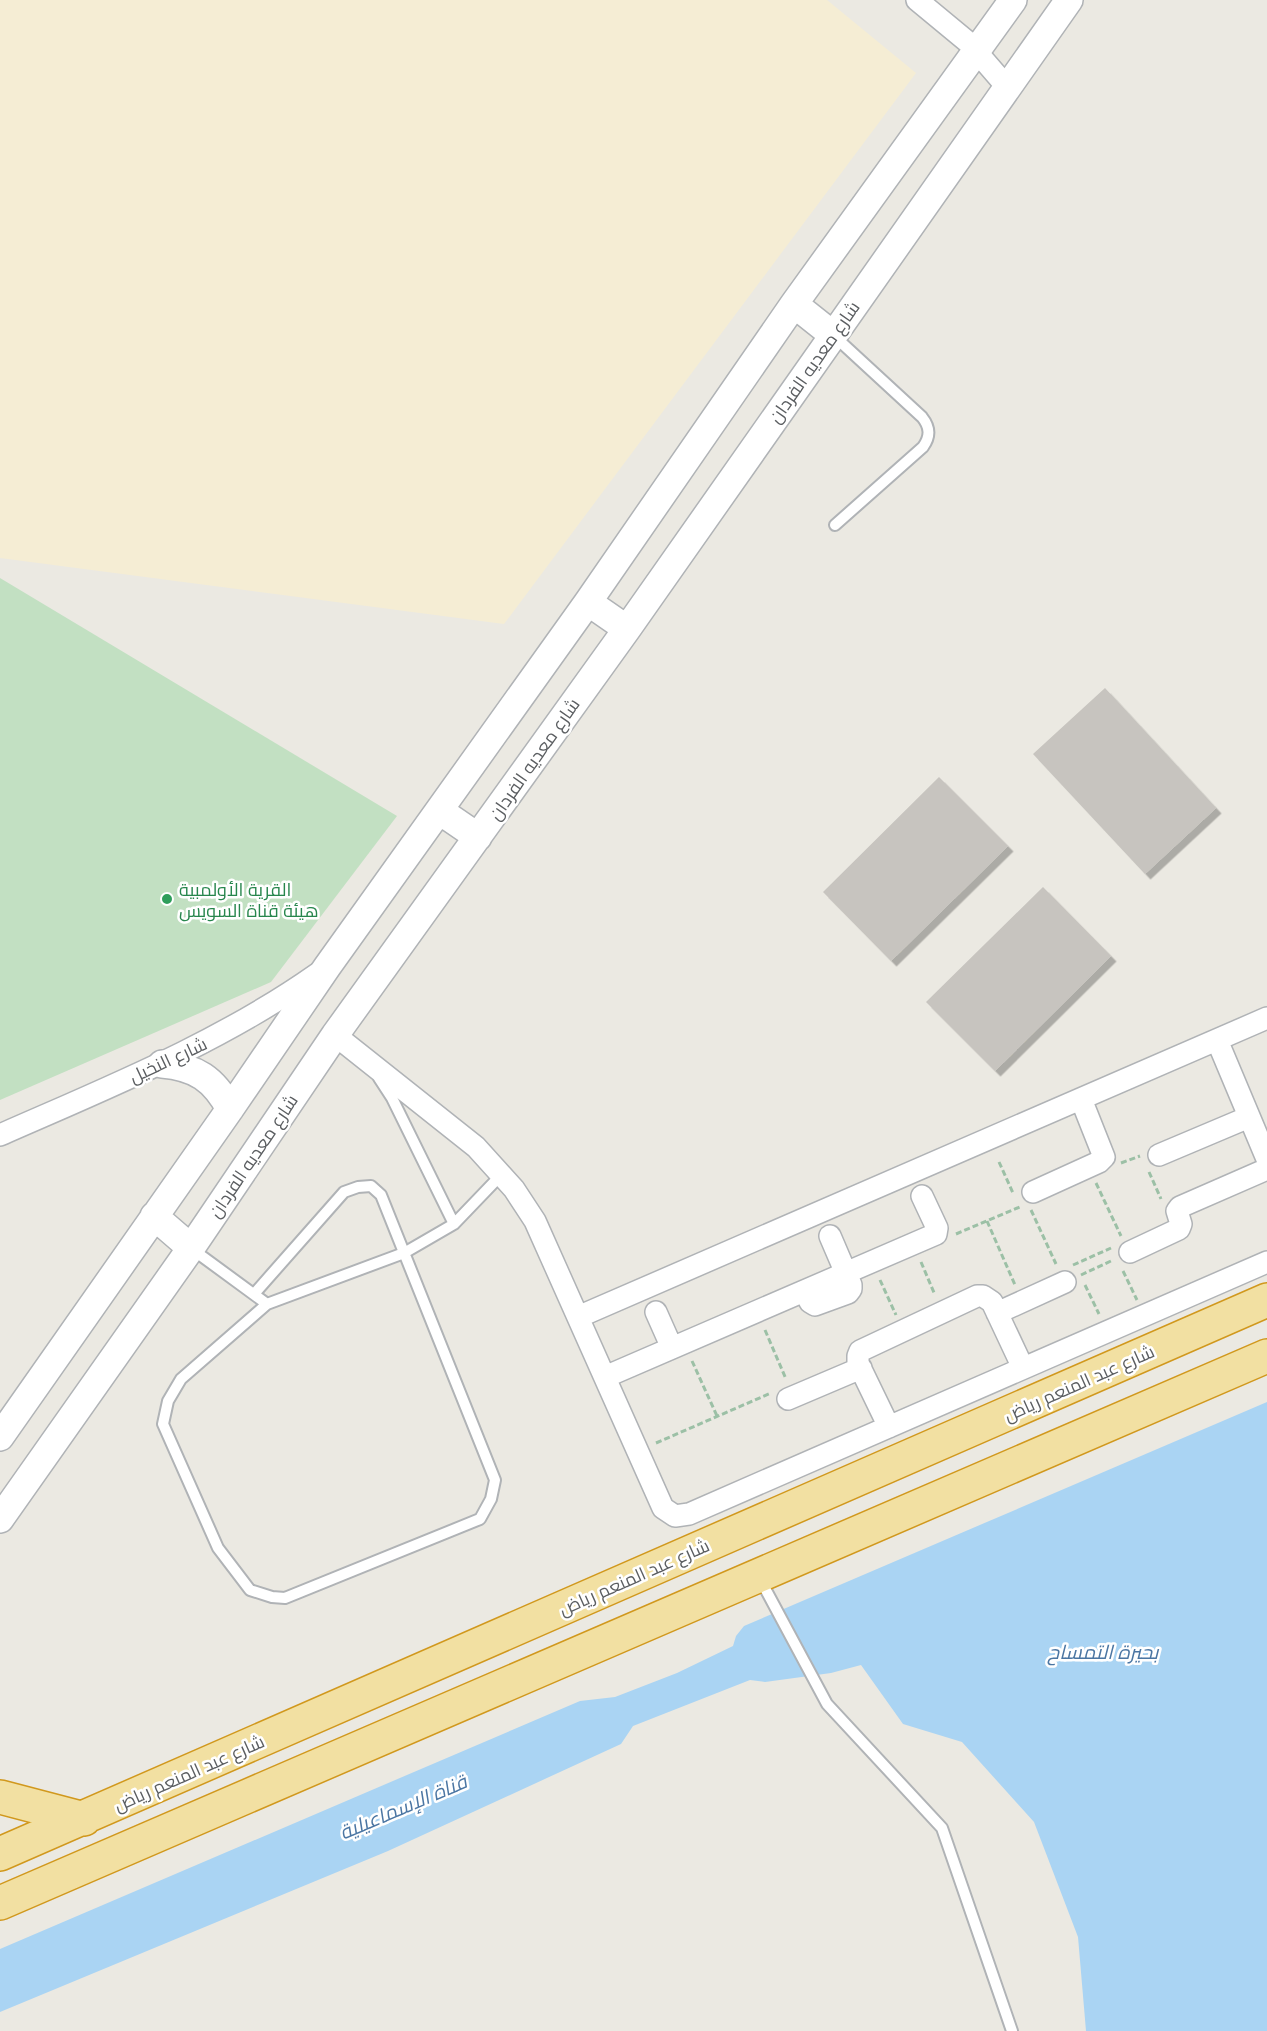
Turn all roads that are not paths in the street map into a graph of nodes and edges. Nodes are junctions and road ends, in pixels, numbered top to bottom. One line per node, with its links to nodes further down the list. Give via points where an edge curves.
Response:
1 (917, 0): 4 (street)
2 (1013, 0): 4 (street)
3 (1070, 0): 5 (street, شارع معديه الفردان)
4 (977, 51): 5 (street); 6 (street)
5 (1007, 87): 7 (street, شارع معديه الفردان)
6 (794, 304): 7 (street); 9 (street)
7 (833, 335): 8 (lane, via 922,417 929,432 923,447); 10 (street, شارع معديه الفردان)
8 (834, 525)
9 (588, 602): 10 (street); 11 (street)
10 (627, 628): 12 (street, شارع معديه الفردان)
11 (440, 811): 12 (street); 13 (street)
12 (478, 837): 15 (street, شارع معديه الفردان)
13 (327, 967): 18 (street, شارع النخيل, via 247,1020); 20 (street)
14 (1267, 1018): 16 (street)
15 (335, 1035): 17 (street); 32 (street, شارع معديه الفردان)
16 (1217, 1040): 19 (street); 21 (street)
17 (365, 1057): 26 (street, via 476,1147); 30 (lane, via 392,1098)
18 (162, 1064): 20 (street, via 196,1071 222,1094); 22 (street, شارع النخيل)
19 (1081, 1099): 28 (street, via 1104,1157); 43 (street)
20 (230, 1109): 29 (street)
21 (1249, 1117): 23 (street); 24 (street)
22 (0, 1136)
23 (1159, 1155)
24 (1267, 1158)
25 (1267, 1169): 33 (street, via 1180,1207 1179,1229)
26 (502, 1174): 30 (lane); 43 (street, via 535,1221)
27 (922, 1196): 36 (street, via 938,1230 936,1234)
28 (1027, 1201)
29 (154, 1216): 32 (street); 51 (street)
30 (454, 1224): 34 (lane)
31 (830, 1236): 36 (street)
32 (191, 1248): 38 (lane); 52 (street, شارع معديه الفردان)
33 (1122, 1249)
34 (404, 1253): 38 (lane, via 381,1195 371,1186 358,1187 344,1192); 40 (lane); 40 (lane, via 495,1480 491,1500 480,1520 285,1598 250,1590 218,1548 163,1424 168,1401 181,1379)
35 (1267, 1262): 47 (street)
36 (846, 1273): 44 (street)
37 (1068, 1274): 41 (street)
38 (254, 1294): 40 (lane)
39 (1267, 1300): 53 (highway, شارع عبد المنعم رياض)
40 (267, 1304)
41 (995, 1308): 46 (street, via 983,1296 977,1296 860,1351); 47 (street)
42 (656, 1311): 44 (street)
43 (578, 1317): 48 (street)
44 (678, 1345): 48 (street)
45 (1267, 1356): 54 (highway)
46 (861, 1368): 49 (street); 50 (street)
47 (1023, 1368): 50 (street)
48 (605, 1377): 50 (street, via 663,1508 675,1516)
49 (785, 1392)
50 (889, 1427)
51 (0, 1437)
52 (0, 1519)
53 (660, 1566): 55 (highway); 57 (highway, شارع عبد المنعم رياض)
54 (758, 1576): 55 (highway); 60 (lane, via 827,1704 942,1828)
55 (679, 1610): 59 (highway)
56 (0, 1797): 57 (highway)
57 (84, 1818): 58 (highway, شارع عبد المنعم رياض)
58 (0, 1854)
59 (0, 1903)
60 (1012, 2031)

